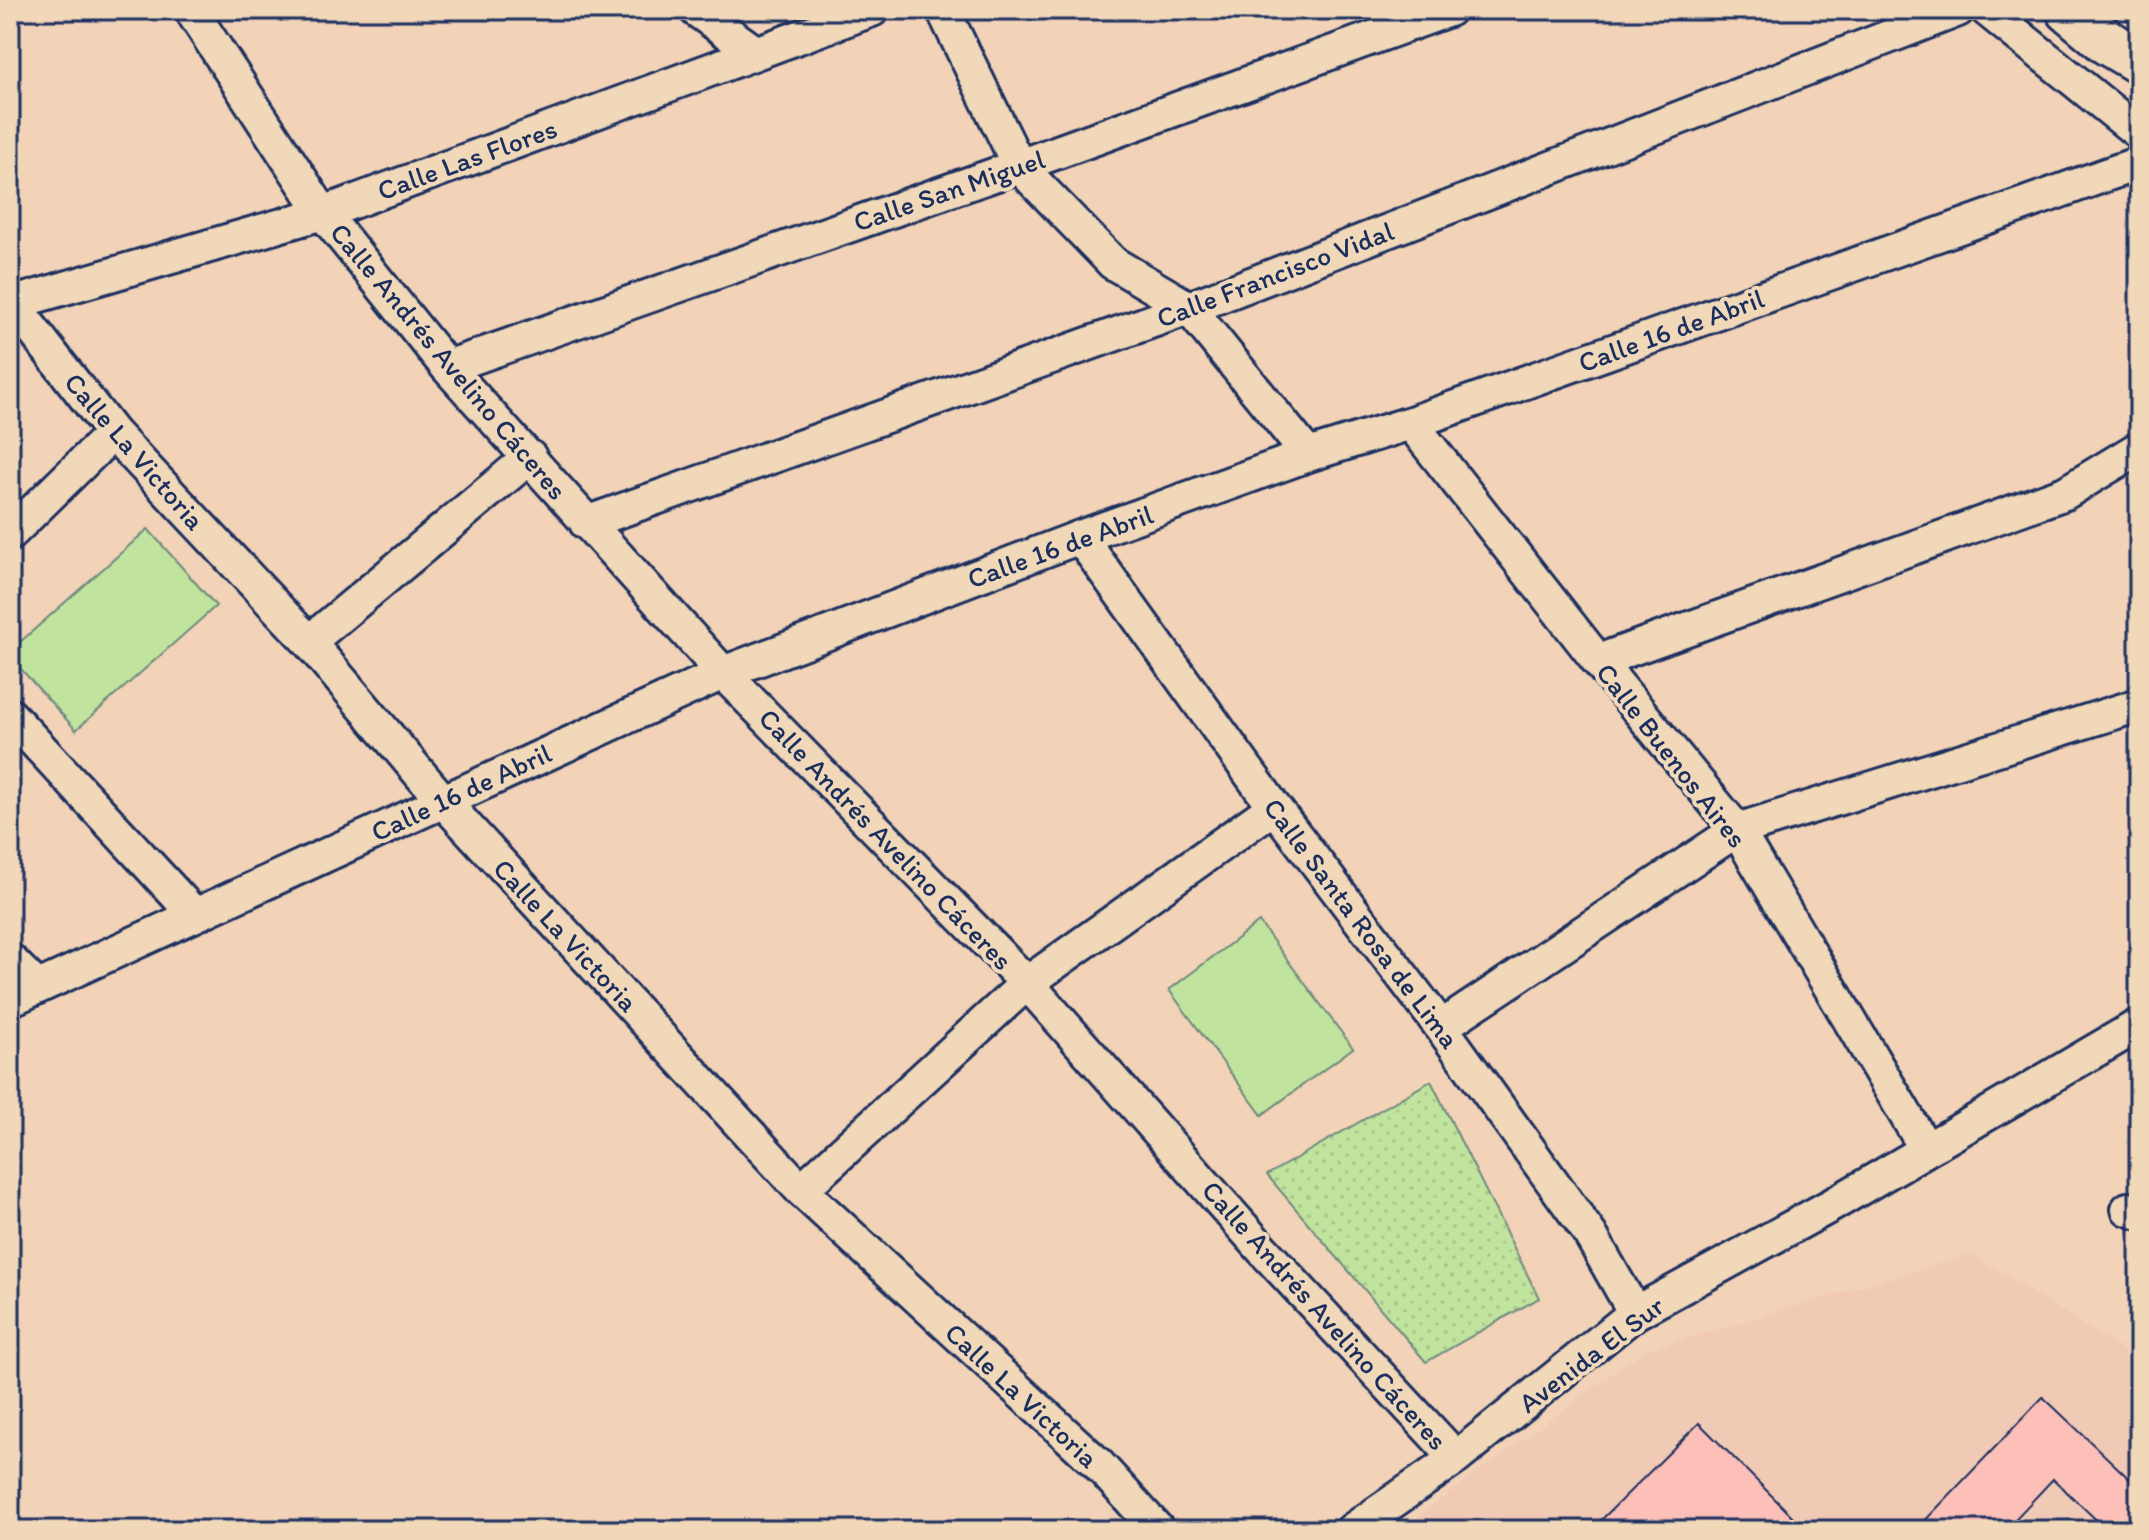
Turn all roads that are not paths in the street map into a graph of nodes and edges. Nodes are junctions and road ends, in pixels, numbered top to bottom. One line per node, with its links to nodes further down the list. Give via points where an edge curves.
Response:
1 (191, 10): 14 (street, Calle Andrés Avelino Cáceres)
2 (696, 10): 9 (street)
3 (872, 10): 9 (street, Calle Las Flores)
4 (943, 10): 13 (street)
5 (1449, 10): 13 (street, Calle San Miguel)
6 (1958, 10): 16 (street, Calle Francisco Vidal)
7 (1987, 10): 11 (street)
8 (2069, 10): 10 (street)
9 (755, 52): 14 (street, Calle Las Flores)
10 (2139, 61)
11 (2139, 133)
12 (2139, 163): 18 (street, Calle 16 de Abril)
13 (1019, 166): 16 (street, via 1113,263); 17 (street, Calle San Miguel)
14 (323, 213): 15 (street, Calle Las Flores); 17 (street, Calle Andrés Avelino Cáceres)
15 (11, 304): 19 (street, Calle La Victoria)
16 (1189, 308): 21 (street); 23 (street, Calle Francisco Vidal)
17 (447, 367): 22 (street, Calle Andrés Avelino Cáceres)
18 (1411, 423): 21 (street, Calle 16 de Abril); 27 (street, Calle Buenos Aires)
19 (113, 433): 24 (street); 26 (street, Calle La Victoria)
20 (2139, 448): 27 (street, via 2065,493)
21 (1308, 455): 25 (street, Calle 16 de Abril)
22 (530, 457): 23 (street, Calle Andrés Avelino Cáceres); 26 (street)
23 (586, 523): 28 (street, Calle Andrés Avelino Cáceres)
24 (10, 534)
25 (1080, 537): 28 (street, Calle 16 de Abril); 32 (street, Calle Santa Rosa de Lima)
26 (309, 642): 31 (street, Calle La Victoria)
27 (1598, 661): 33 (street, Calle Buenos Aires)
28 (723, 673): 31 (street, Calle 16 de Abril); 36 (street, Calle Andrés Avelino Cáceres)
29 (2139, 705): 33 (street)
30 (10, 715): 34 (street)
31 (442, 800): 34 (street, Calle 16 de Abril); 41 (street, Calle La Victoria)
32 (1274, 807): 36 (street); 39 (street, Calle Santa Rosa de Lima)
33 (1737, 830): 39 (street); 40 (street, Calle Buenos Aires)
34 (195, 915): 37 (street, Calle 16 de Abril)
35 (10, 960): 37 (street)
36 (1027, 983): 41 (street); 43 (street, Calle Andrés Avelino Cáceres)
37 (23, 993)
38 (2139, 1025): 40 (street, Avenida El Sur)
39 (1441, 1027): 42 (street, Calle Santa Rosa de Lima, via 1590,1234)
40 (1926, 1149): 42 (street, Avenida El Sur)
41 (801, 1190): 44 (street, Calle La Victoria, via 1098,1464)
42 (1635, 1313): 43 (street, Avenida El Sur)
43 (1456, 1458): 45 (street, Avenida El Sur)
44 (1158, 1530)
45 (1352, 1530)

